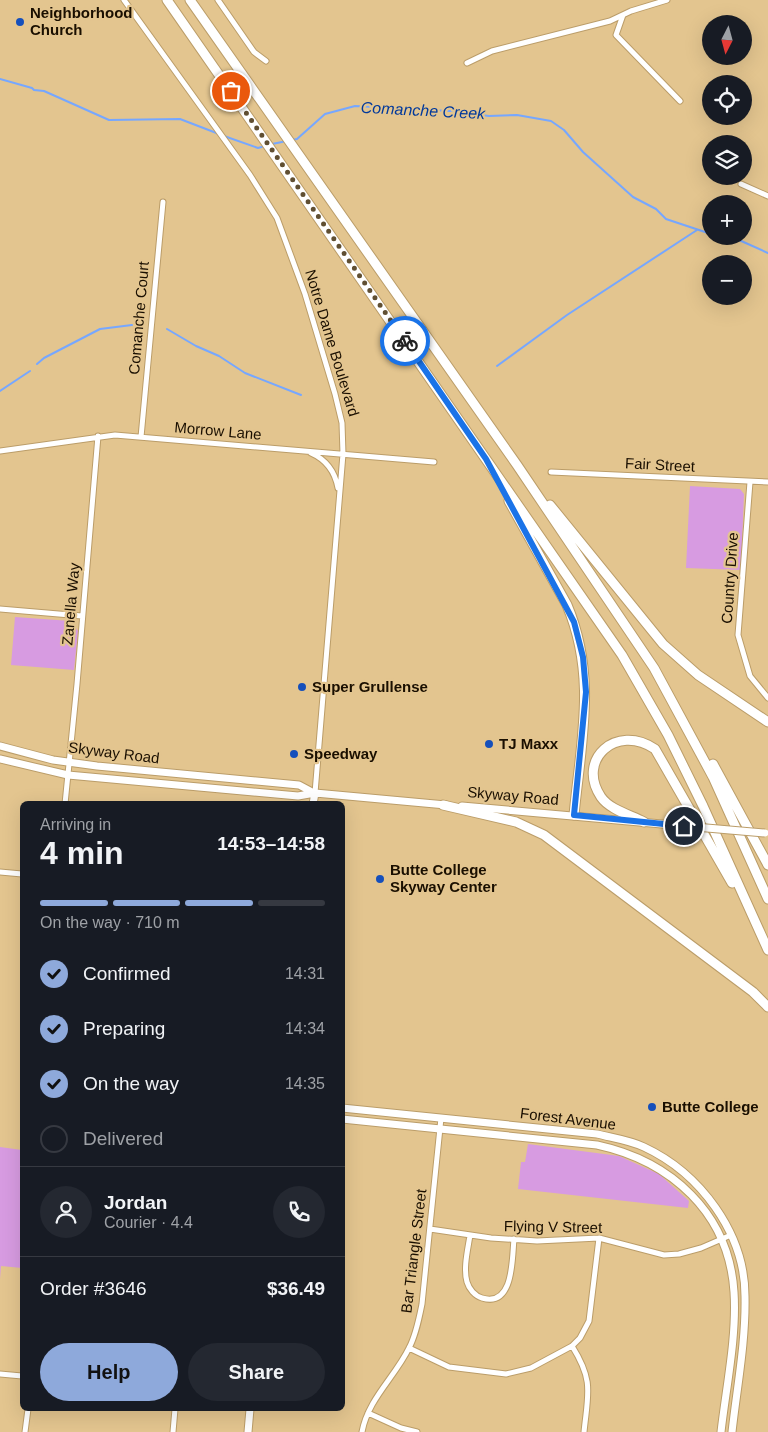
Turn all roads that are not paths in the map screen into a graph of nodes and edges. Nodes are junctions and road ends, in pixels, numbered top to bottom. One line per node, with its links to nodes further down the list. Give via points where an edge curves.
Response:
1 (124, 0): 17 (street, Notre Dame Boulevard, via 250,175 277,218 305,294 335,394 342,423)
2 (167, 0): 18 (highway)
3 (190, 0): 20 (highway)
4 (218, 0): 7 (street, via 254,52)
5 (667, 0): 6 (street)
6 (623, 15): 8 (street, via 492,51); 9 (street, via 616,35)
7 (266, 62)
8 (467, 63)
9 (680, 101)
10 (743, 185): 11 (street)
11 (768, 196)
12 (163, 202): 14 (street, Comanche Court)
13 (98, 436): 14 (street, Morrow Lane); 15 (street, Morrow Lane); 26 (street, Zanella Way)
14 (141, 436): 16 (street, Morrow Lane)
15 (0, 451)
16 (306, 451): 17 (street, Morrow Lane); 24 (street, via 328,465 336,477)
17 (343, 454): 19 (street, Morrow Lane); 24 (street, Notre Dame Boulevard)
18 (486, 459): 38 (highway, via 566,605 579,639 586,692); 45 (highway, via 601,624 668,735)
19 (434, 462)
20 (517, 465): 28 (highway, via 536,484 663,644 698,675); 29 (highway, via 654,668)
21 (552, 472): 22 (street, Fair Street)
22 (750, 482): 23 (street, Fair Street); 27 (street, Country Drive, via 738,636 750,676)
23 (768, 482)
24 (340, 495): 34 (street, Notre Dame Boulevard)
25 (0, 608): 26 (street)
26 (82, 616): 32 (street, Zanella Way)
27 (768, 698)
28 (768, 722)
29 (687, 727): 41 (highway, via 710,759); 44 (highway, via 713,776)
30 (0, 746): 32 (street, Skyway Road)
31 (0, 759): 33 (street, Skyway Road)
32 (70, 762): 33 (street, Zanella Way); 34 (street, Skyway Road, via 299,785)
33 (68, 774): 34 (street, Skyway Road, via 298,796); 35 (street)
34 (314, 793): 36 (street, Notre Dame Boulevard); 37 (street, Skyway Road)
35 (65, 801)
36 (313, 801)
37 (443, 805): 38 (street, Skyway Road); 47 (highway, via 516,822 544,835 753,992)
38 (574, 815): 39 (street, Skyway Road)
39 (644, 822): 40 (street, Skyway Road, bridge); 45 (highway, via 608,804 597,787 594,767 598,758 609,745 619,740 640,741 655,749)
40 (767, 833)
41 (768, 865)
42 (0, 872): 43 (street)
43 (20, 874)
44 (768, 899)
45 (761, 934): 46 (highway)
46 (768, 950)
47 (768, 1007)
48 (345, 1108): 49 (street, Forest Avenue)
49 (441, 1118): 51 (street, Bar Triangle Street); 54 (street, Forest Avenue, via 597,1134 643,1147 684,1172 717,1209)
50 (345, 1119): 51 (street, Forest Avenue)
51 (440, 1129): 52 (street, Bar Triangle Street); 57 (street, Forest Avenue, via 597,1145 643,1159 688,1190)
52 (430, 1229): 53 (street, Flying V Street); 59 (street, Bar Triangle Street, via 422,1304)
53 (470, 1235): 56 (street, Flying V Street); 56 (street, via 467,1282 477,1296 484,1299 493,1299 507,1288)
54 (731, 1235): 57 (street, Flying V Street); 73 (street, Forest Avenue, via 743,1274 745,1295)
55 (599, 1238): 56 (street, Flying V Street); 57 (street, Flying V Street, via 664,1255 686,1252); 58 (street, via 589,1321)
56 (514, 1239)
57 (721, 1239): 72 (street, Forest Avenue, via 732,1272 734,1309)
58 (572, 1346): 59 (street, via 531,1368 506,1374 449,1367); 71 (street, via 588,1378)
59 (409, 1348): 65 (street, Bar Triangle Street)
60 (0, 1374): 61 (street)
61 (20, 1376)
62 (28, 1411): 66 (street)
63 (175, 1411): 67 (street)
64 (250, 1411): 68 (street)
65 (368, 1413): 69 (street, Bar Triangle Street); 70 (street)
66 (25, 1432)
67 (173, 1432)
68 (248, 1432)
69 (362, 1432)
70 (417, 1432)
71 (584, 1432)
72 (721, 1432)
73 (732, 1432)

